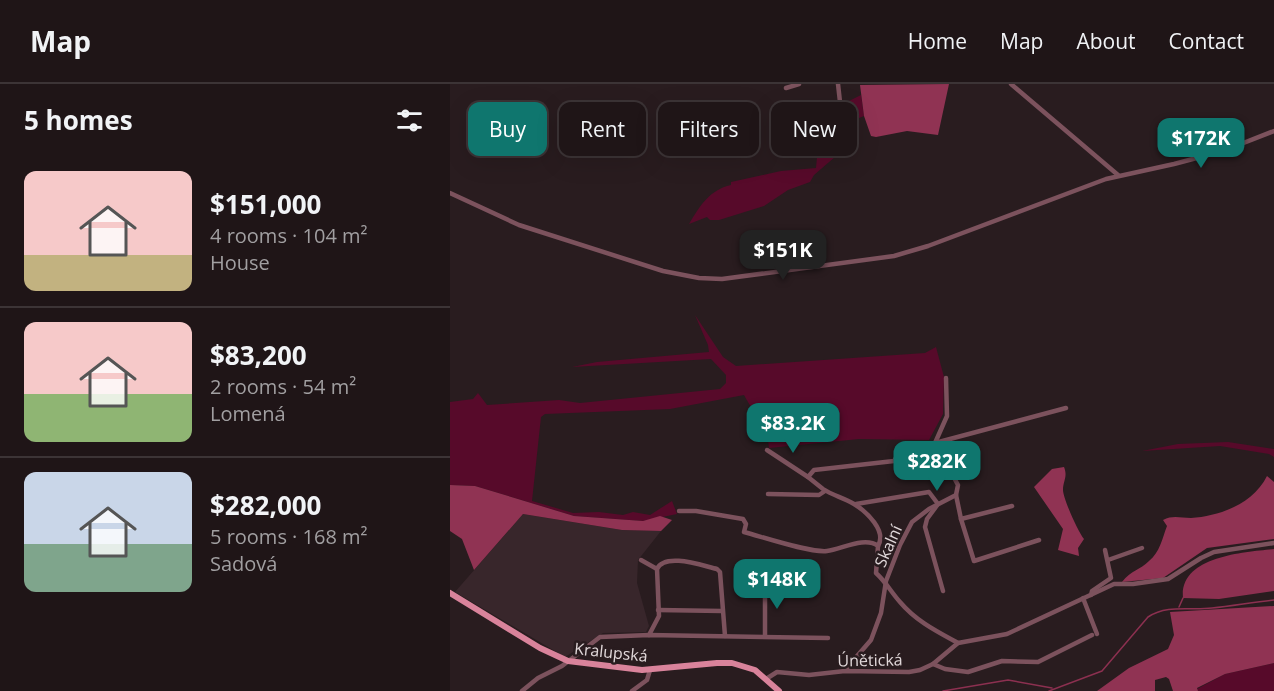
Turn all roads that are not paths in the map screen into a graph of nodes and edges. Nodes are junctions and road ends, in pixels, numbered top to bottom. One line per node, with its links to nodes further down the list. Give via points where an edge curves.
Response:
1 (799, 84): 4 (street)
2 (838, 84): 5 (street)
3 (1011, 84): 7 (street)
4 (786, 88)
5 (840, 102)
6 (1274, 132): 7 (street, via 1213,154)
7 (1118, 175): 8 (street, via 894,256 722,279 683,276 642,265 519,225)
8 (450, 193)
9 (946, 378): 11 (street, via 947,416)
10 (1066, 408): 11 (street)
11 (935, 443): 13 (street, via 902,447 894,461 814,470); 16 (street, via 958,485)
12 (766, 450): 13 (street)
13 (808, 477): 14 (street)
14 (825, 490): 15 (street, via 819,495); 17 (street)
15 (768, 494)
16 (956, 495): 18 (street, Skalní); 21 (street)
17 (855, 504): 18 (street, via 929,492); 27 (street, via 880,532)
18 (938, 504): 34 (street, Skalní, via 912,522); 36 (street, via 925,527)
19 (1012, 506): 21 (street)
20 (679, 511): 22 (street, via 743,519)
21 (961, 519): 25 (street, via 974,561)
22 (744, 532): 24 (street); 27 (street, via 821,551 864,542)
23 (894, 533): 32 (street, via 887,557)
24 (742, 539)
25 (1039, 540)
26 (1274, 543): 38 (street, Únětická, via 1214,552 1168,579 1114,584)
27 (878, 546): 32 (street)
28 (1142, 548): 31 (street)
29 (1105, 550): 31 (street)
30 (640, 560): 33 (street)
31 (1108, 560): 38 (street, via 1111,578)
32 (877, 564): 34 (street, via 876,573)
33 (657, 569): 40 (street); 41 (street, via 664,561 717,569 721,577)
34 (886, 581): 46 (street, via 917,619); 50 (street, Skalní, via 881,613 871,640)
35 (765, 584): 44 (street)
36 (943, 591)
37 (450, 593): 47 (main road, Kralupská)
38 (1091, 595): 39 (street, Únětická)
39 (1083, 598): 46 (street, Únětická, via 1007,634); 48 (street, via 1095,634 1038,662 1002,661 968,672)
40 (658, 610): 41 (street); 42 (street, via 659,616)
41 (722, 611): 43 (street)
42 (649, 634): 43 (street); 47 (street, via 600,637)
43 (725, 636): 44 (street)
44 (765, 636): 45 (street)
45 (828, 638)
46 (958, 643): 48 (street, Únětická)
47 (568, 661): 49 (main road, Kralupská); 52 (street)
48 (933, 664): 50 (street, Únětická, via 909,672)
49 (650, 670): 51 (main road, Kralupská, via 732,663); 53 (street, via 646,680)
50 (845, 671): 51 (street, Únětická, via 809,675 777,672)
51 (766, 679): 54 (main road, Kralupská)
52 (522, 691)
53 (632, 691)
54 (779, 691)

